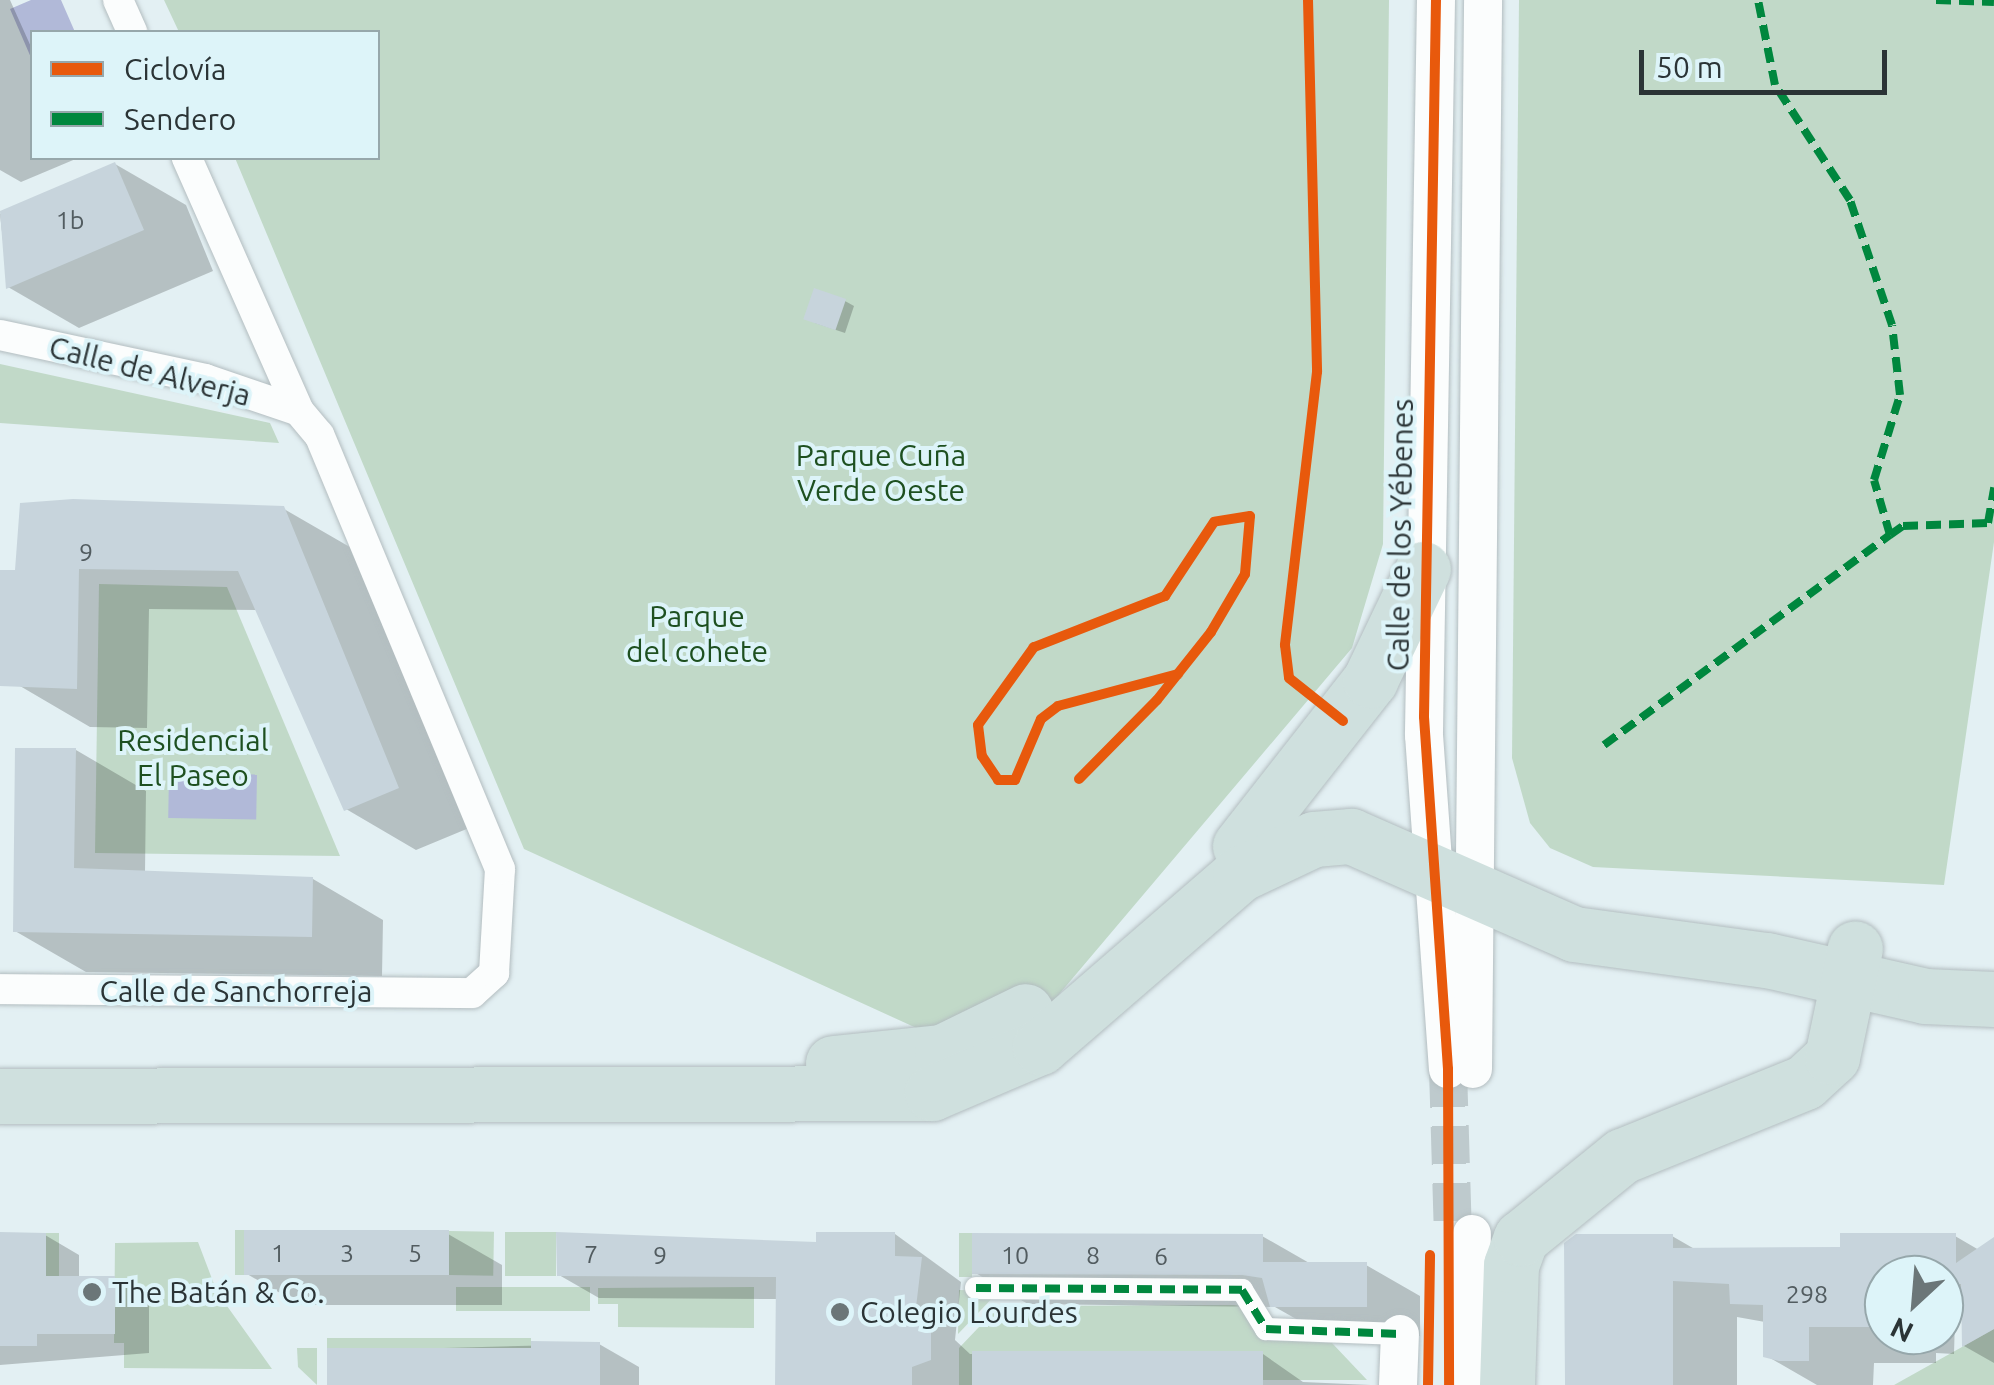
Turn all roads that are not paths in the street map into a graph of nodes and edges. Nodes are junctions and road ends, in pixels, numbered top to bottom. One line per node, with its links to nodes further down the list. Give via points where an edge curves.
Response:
1 (118, 0): 4 (street)
2 (1436, 0): 8 (street, Calle de los Yébenes)
3 (1483, 0): 10 (street, Calle de los Yébenes)
4 (131, 30)
5 (187, 160): 7 (street)
6 (0, 335): 7 (street, Calle de Alverja, via 205,379)
7 (299, 411): 13 (street, Calle de Sanchorreja, via 319,435 500,870 494,973 472,993)
8 (1423, 568): 9 (highway, via 1370,680); 10 (street, Calle de los Yébenes)
9 (1240, 846): 10 (highway, via 1269,827 1353,809); 15 (highway, via 1024,1013 942,1052 843,1063 490,1068)
10 (1452, 864): 12 (highway, via 1568,907 1734,924); 16 (street, Calle de los Yébenes); 17 (highway, via 1350,836 1276,852 1040,1048 932,1093)
11 (1994, 965): 12 (highway)
12 (1847, 968): 14 (highway); 23 (highway, via 1832,1056 1805,1082 1622,1156 1521,1238 1511,1265)
13 (0, 989)
14 (1994, 999)
15 (0, 1064)
16 (1460, 1069)
17 (0, 1096)
18 (976, 1288): 19 (street, via 1242,1290 1266,1329)
19 (1400, 1334): 20 (street)
20 (1398, 1385)
21 (1450, 1385): 22 (street, via 1462,1234)
22 (1469, 1385)
23 (1505, 1385)

